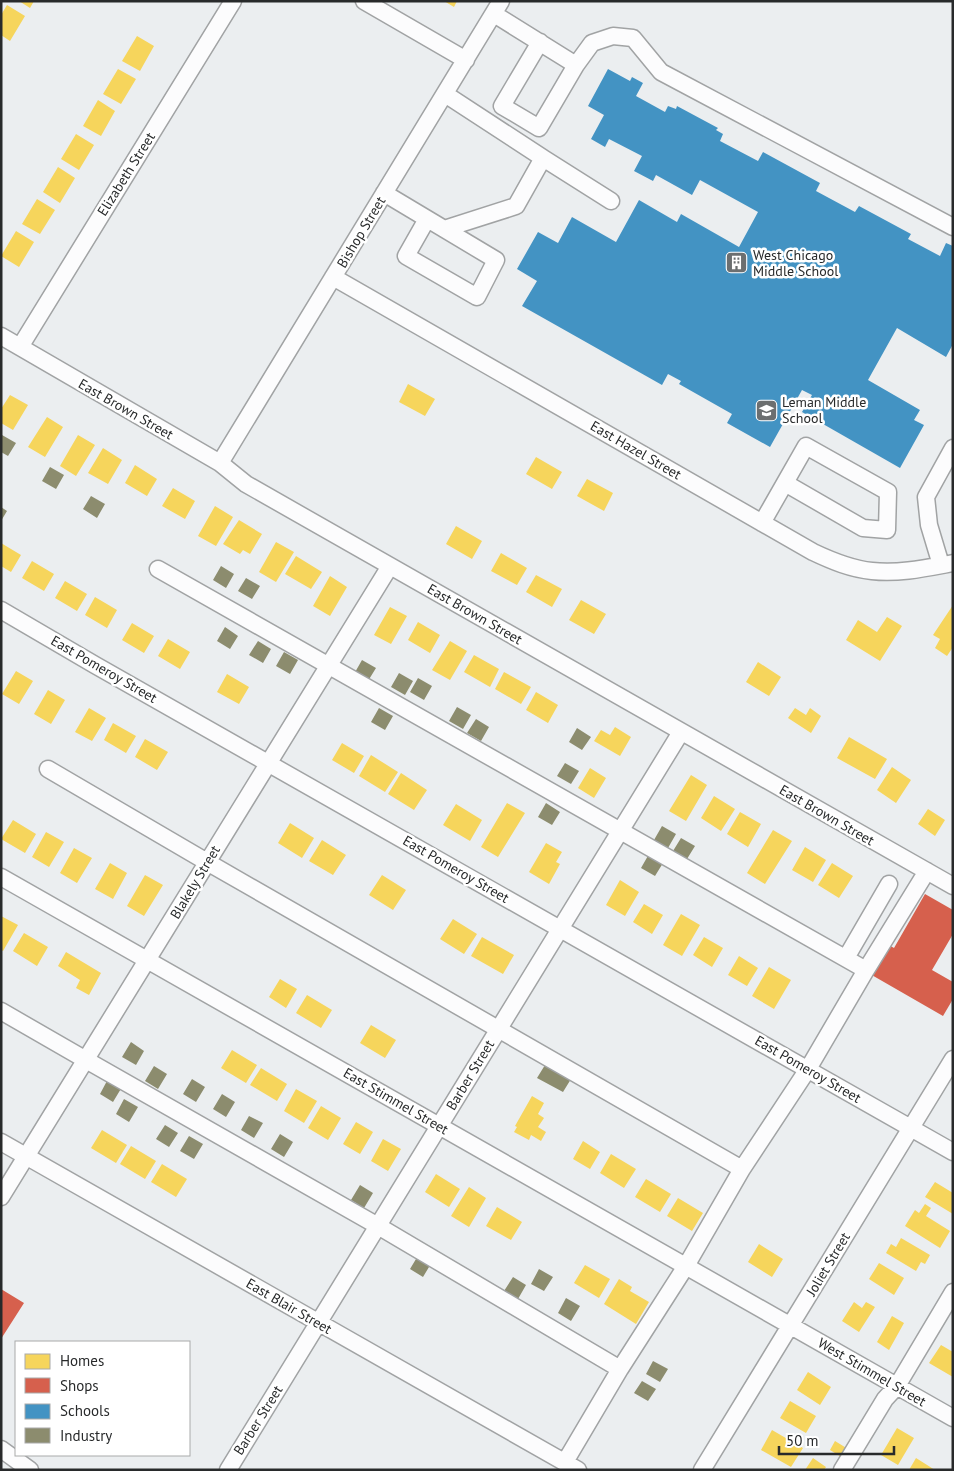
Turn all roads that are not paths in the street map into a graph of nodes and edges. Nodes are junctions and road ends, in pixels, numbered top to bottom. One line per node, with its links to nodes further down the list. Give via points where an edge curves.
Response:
1 (233, 1): 16 (street, Elizabeth Street)
2 (364, 1): 5 (street)
3 (498, 8): 4 (street); 5 (street, Bishop Street)
4 (540, 42): 6 (street); 6 (street, via 502,106 539,128)
5 (466, 60): 7 (street, Bishop Street)
6 (576, 66): 12 (street, via 592,43 613,36 633,38 661,72)
7 (445, 94): 8 (street); 9 (street, Bishop Street)
8 (543, 158): 10 (street); 13 (street, via 516,206)
9 (384, 193): 11 (street); 14 (street, Bishop Street)
10 (611, 201)
11 (426, 219): 13 (street); 13 (street, via 406,256 477,297 496,260)
12 (953, 226)
13 (444, 229)
14 (333, 278): 18 (street, Bishop Street); 20 (street, East Hazel Street)
15 (1, 336): 16 (street, East Brown Street)
16 (20, 347): 18 (street, East Brown Street)
17 (953, 448): 21 (street, via 926,497 929,525)
18 (220, 463): 22 (street, East Brown Street, via 246,484)
19 (785, 483): 19 (street, via 806,446 888,492 887,530 863,528); 20 (street)
20 (762, 523): 21 (street, East Hazel Street, via 813,552 853,568 896,572)
21 (947, 564)
22 (390, 566): 25 (street, Blakely Street); 26 (street, East Brown Street)
23 (158, 569): 25 (street)
24 (1, 610): 27 (street, East Pomeroy Street)
25 (329, 664): 27 (street, Blakely Street); 29 (street)
26 (681, 732): 29 (street, Barber Street); 31 (street, East Brown Street)
27 (268, 763): 30 (street, Blakely Street); 35 (street, East Pomeroy Street)
28 (48, 768): 30 (street)
29 (621, 830): 35 (street, Barber Street); 36 (street)
30 (207, 862): 37 (street, Blakely Street); 40 (street)
31 (927, 871): 34 (street, East Brown Street); 38 (street)
32 (1, 877): 37 (street, East Stimmel Street)
33 (889, 884): 36 (street)
34 (953, 886)
35 (560, 929): 40 (street, Barber Street); 43 (street, East Pomeroy Street)
36 (846, 958): 38 (street)
37 (148, 960): 42 (street, Blakely Street); 44 (street, East Stimmel Street)
38 (866, 970): 43 (street)
39 (1, 1011): 42 (street)
40 (498, 1030): 44 (street, Barber Street); 49 (street)
41 (953, 1059): 45 (street, Joliet Street)
42 (86, 1060): 48 (street, Blakely Street); 51 (street)
43 (808, 1069): 45 (street, East Pomeroy Street); 49 (street)
44 (440, 1126): 51 (street, Barber Street); 52 (street, East Stimmel Street)
45 (910, 1128): 47 (street, East Pomeroy Street); 55 (street, Joliet Street)
46 (1, 1142): 48 (street, East Blair Street)
47 (953, 1152)
48 (26, 1156): 50 (street, Blakely Street); 54 (street, East Blair Street)
49 (742, 1169): 52 (street)
50 (1, 1197)
51 (378, 1226): 54 (street, Barber Street); 56 (street)
52 (686, 1266): 55 (street, East Stimmel Street); 56 (street)
53 (953, 1292): 57 (street)
54 (318, 1322): 60 (street, East Blair Street); 62 (street, Barber Street)
55 (790, 1326): 57 (street, West Stimmel Street); 63 (street, Joliet Street)
56 (620, 1369): 60 (street)
57 (897, 1386): 58 (street, West Stimmel Street); 64 (street, via 885,1399)
58 (953, 1418)
59 (1, 1449): 61 (street)
60 (571, 1466)
61 (30, 1470)
62 (228, 1470)
63 (702, 1470)
64 (842, 1470)

